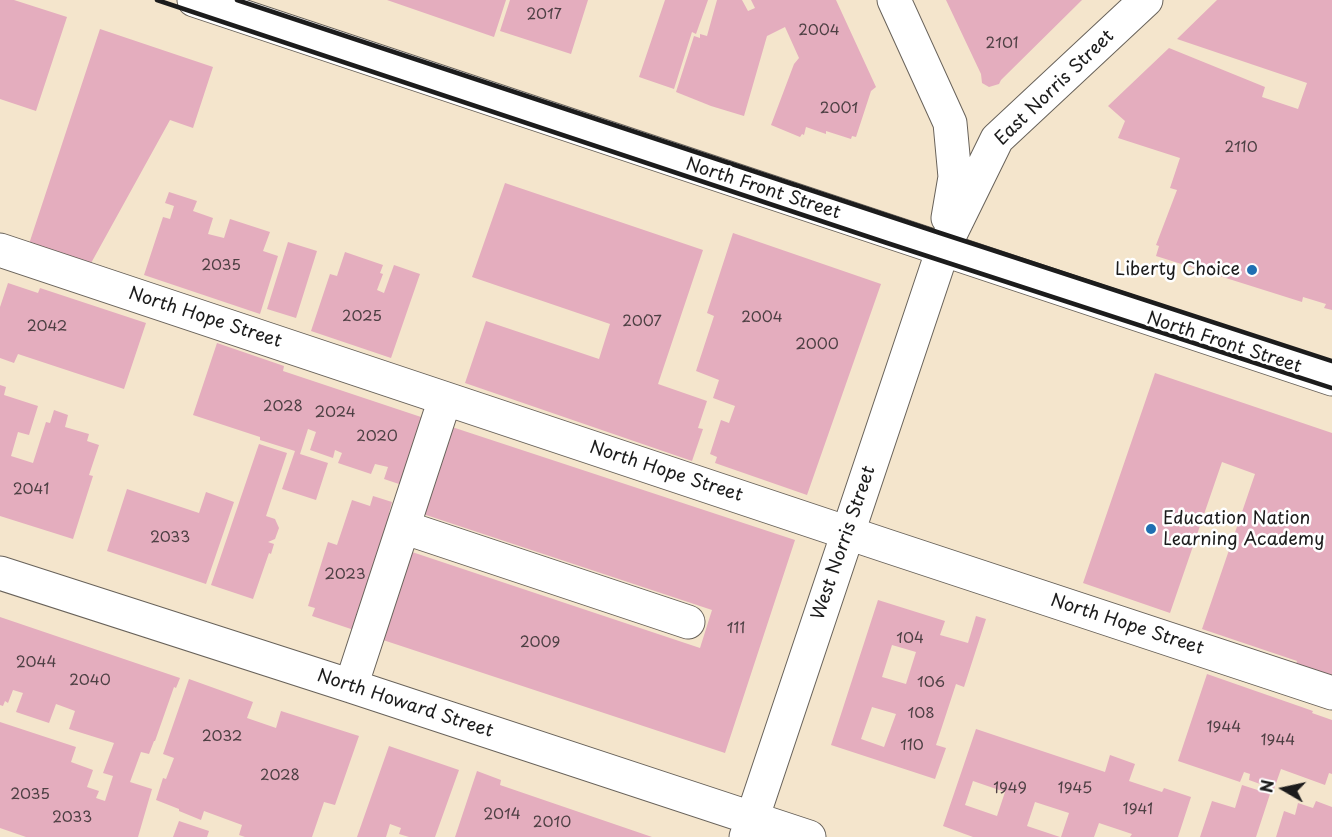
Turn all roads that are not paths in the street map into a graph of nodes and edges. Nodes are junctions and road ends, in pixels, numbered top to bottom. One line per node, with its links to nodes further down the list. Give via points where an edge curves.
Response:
1 (194, 0): 4 (street, North Front Street)
2 (894, 0): 4 (street, via 950,123 955,177)
3 (1146, 0): 4 (street, East Norris Street, via 997,139)
4 (943, 249): 6 (street, North Front Street); 9 (street, West Norris Street)
5 (0, 250): 7 (street, North Hope Street)
6 (1332, 379)
7 (445, 399): 8 (street); 9 (street, North Hope Street)
8 (403, 527): 11 (street); 12 (street)
9 (847, 533): 13 (street, North Hope Street); 14 (street, West Norris Street)
10 (0, 573): 12 (street, North Howard Street)
11 (688, 622)
12 (351, 686): 14 (street, North Howard Street)
13 (1332, 693)
14 (749, 827): 15 (street, North Howard Street)
15 (809, 837)

